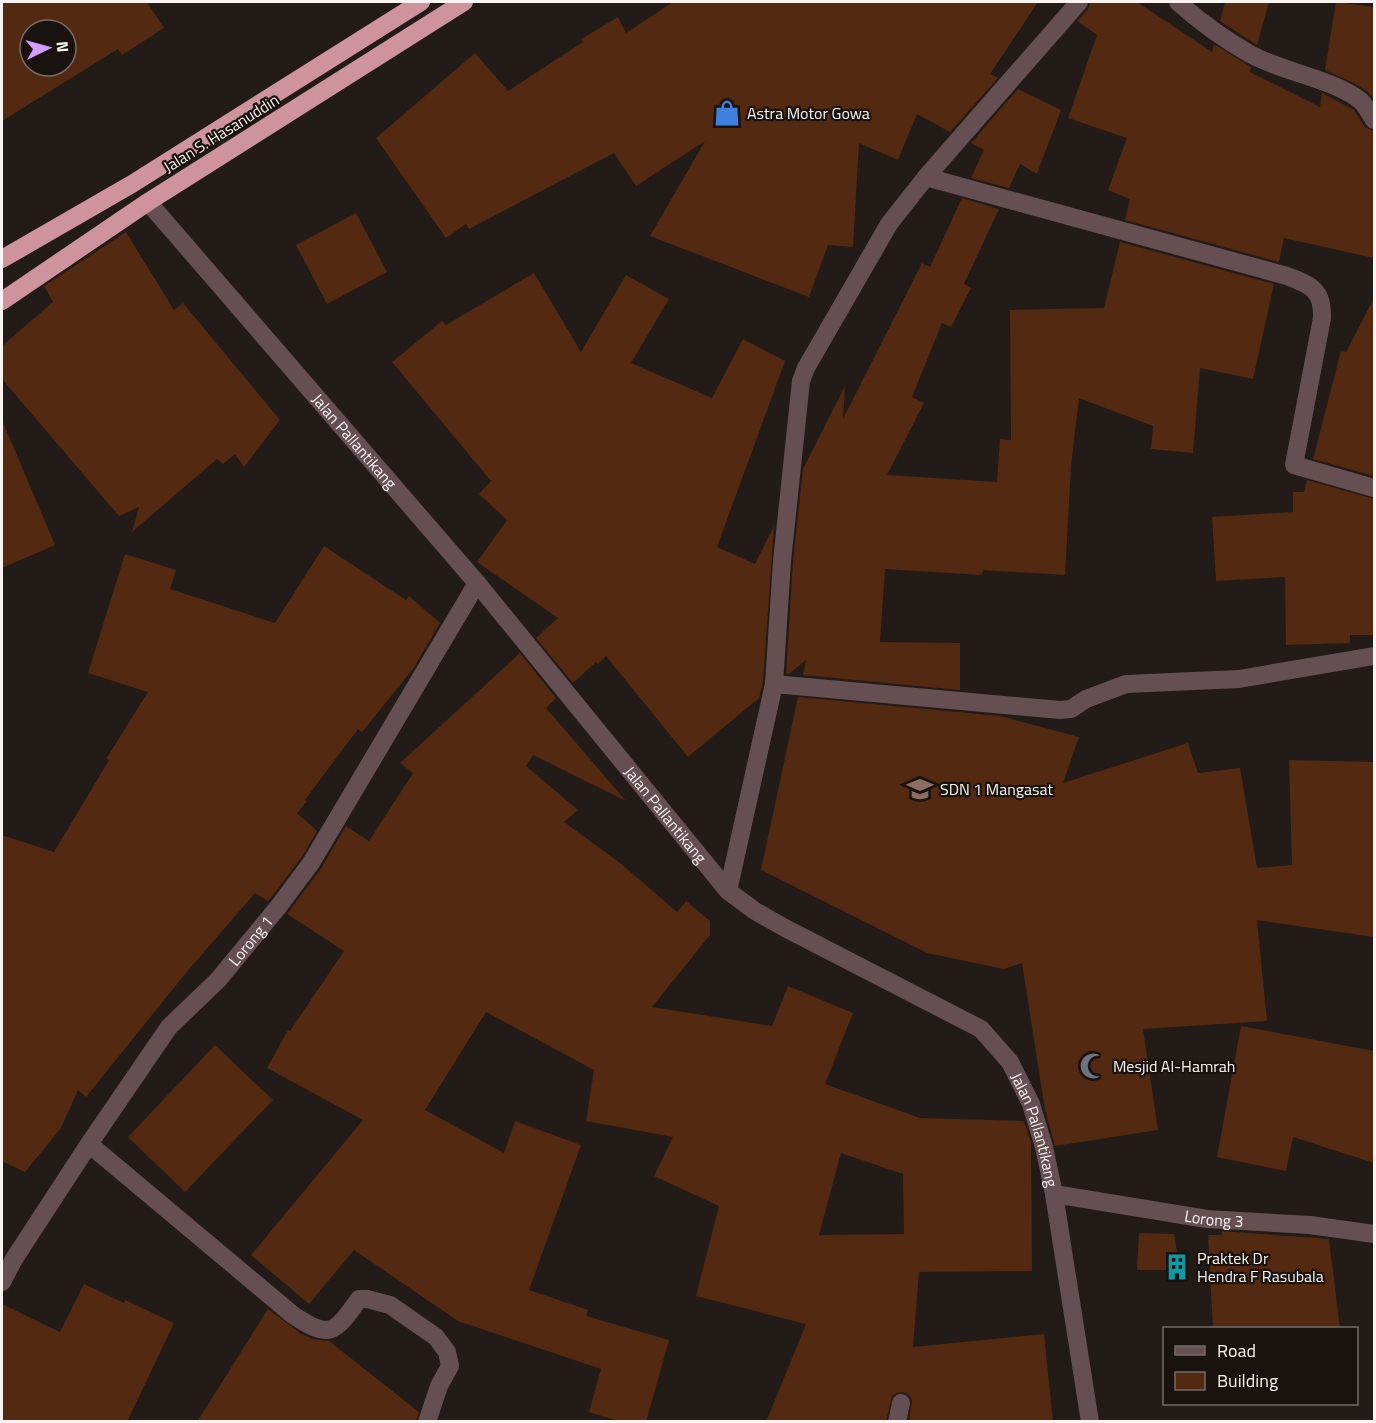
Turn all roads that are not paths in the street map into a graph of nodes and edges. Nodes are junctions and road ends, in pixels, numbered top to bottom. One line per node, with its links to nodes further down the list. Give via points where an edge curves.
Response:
1 (421, 2): 5 (highway, Jalan S. Hasanuddin)
2 (464, 2): 6 (highway, Jalan S. Hasanuddin)
3 (1079, 2): 8 (street)
4 (1178, 2): 7 (street, via 1250,54 1345,90 1363,103)
5 (325, 62): 6 (highway); 10 (highway, Jalan S. Hasanuddin, via 132,184)
6 (338, 82): 9 (highway, Jalan S. Hasanuddin)
7 (1374, 120)
8 (926, 177): 12 (street, via 1307,284 1320,297 1322,318 1294,465); 15 (street, via 889,224 801,381)
9 (148, 202): 11 (highway, Jalan S. Hasanuddin); 13 (street, Jalan Pallantikang)
10 (2, 259)
11 (2, 301)
12 (1374, 488)
13 (477, 583): 16 (street, Jalan Pallantikang); 17 (street, Lorong 1, via 310,863 218,980 169,1027)
14 (1374, 656): 15 (street, via 1239,679 1126,684 1071,709 1060,710)
15 (774, 684): 16 (street)
16 (728, 891): 18 (street, Jalan Pallantikang, via 784,928 981,1029 1010,1062 1031,1104)
17 (89, 1144): 20 (street, Lorong 1); 22 (street, via 308,1326 329,1330 340,1326 359,1299 367,1299 390,1305 436,1337 447,1352 450,1366)
18 (1054, 1194): 19 (street, Lorong 3, via 1207,1219 1310,1225); 24 (street, Jalan Pallantikang)
19 (1374, 1234)
20 (2, 1282)
21 (902, 1403): 23 (street)
22 (427, 1422)
23 (897, 1422)
24 (1090, 1422)

